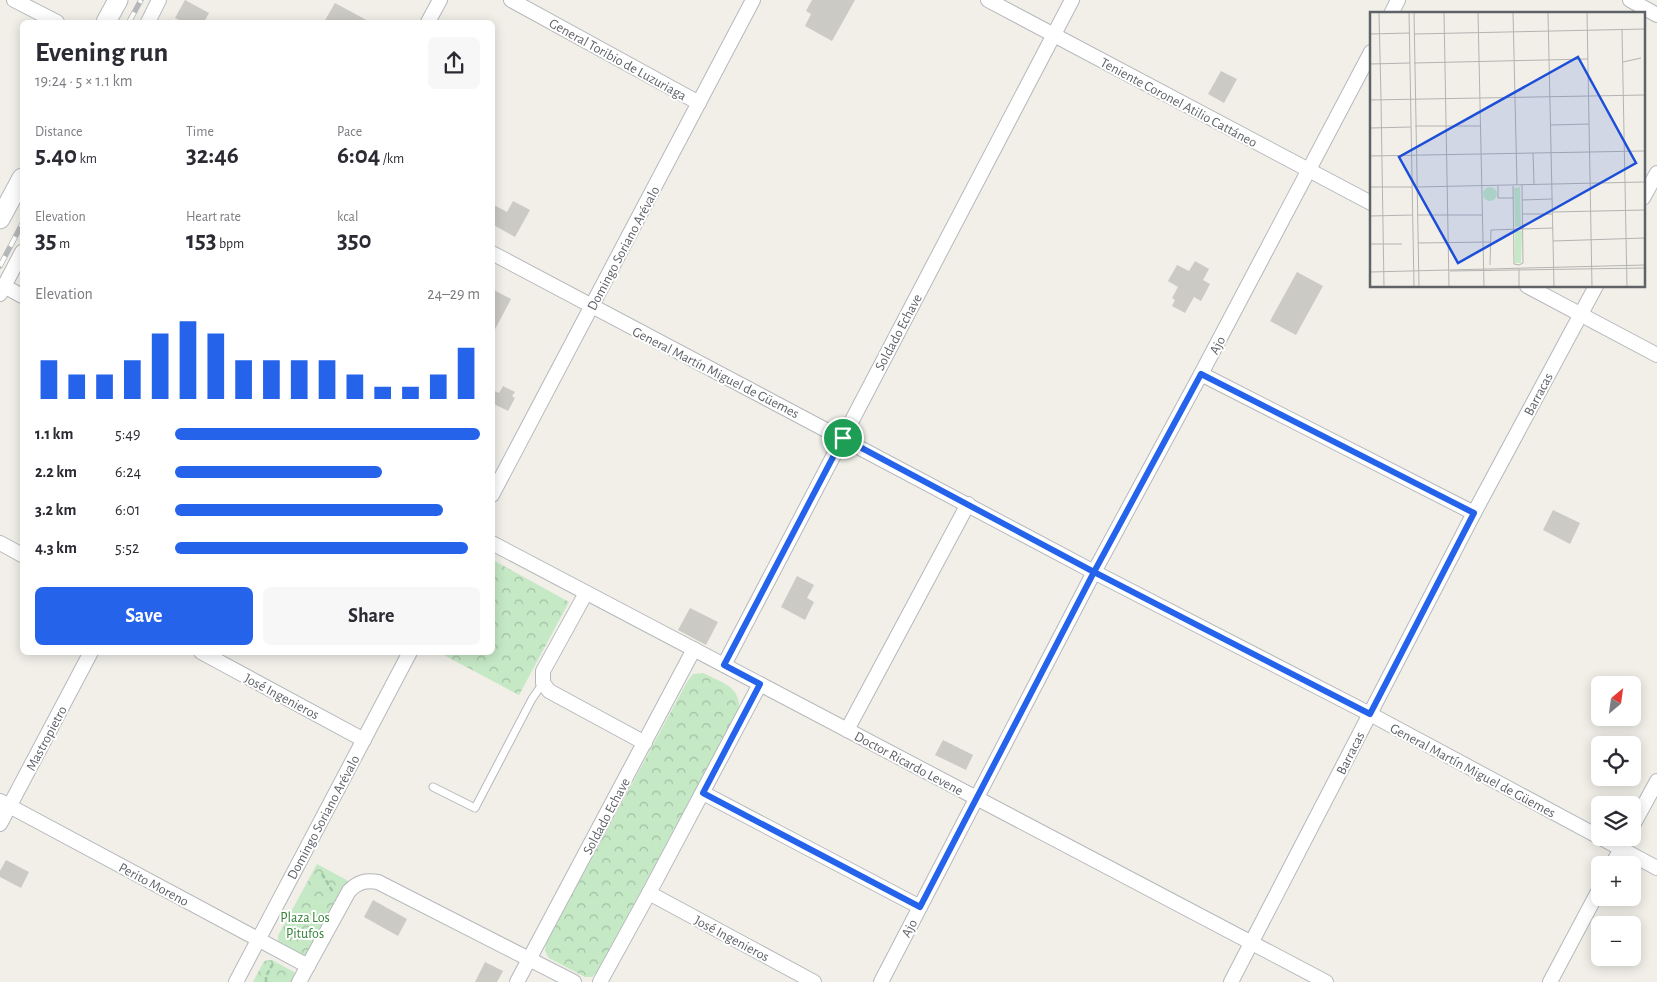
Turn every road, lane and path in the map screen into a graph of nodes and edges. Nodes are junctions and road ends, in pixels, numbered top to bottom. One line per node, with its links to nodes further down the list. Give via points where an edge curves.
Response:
1 (14, 0): 13 (street)
2 (118, 0): 14 (street)
3 (159, 0): 15 (street)
4 (440, 0): 16 (street)
5 (511, 0): 19 (street, General Toribio de Luzuriaga)
6 (754, 0): 19 (street, Domingo Soriano Arévalo)
7 (988, 0): 17 (street, Teniente Coronel Atilio Cattáneo)
8 (1072, 0): 17 (street, Soldado Echave)
9 (1398, 0): 11 (street)
10 (1630, 0): 12 (street)
11 (1392, 12)
12 (1657, 15)
13 (53, 20)
14 (107, 20)
15 (149, 20)
16 (429, 20)
17 (1054, 35): 20 (street, Teniente Coronel Atilio Cattáneo); 36 (street, Soldado Echave)
18 (1370, 54): 20 (street, Ajo)
19 (699, 103): 32 (street, Domingo Soriano Arévalo)
20 (1308, 170): 24 (street, Teniente Coronel Atilio Cattáneo); 35 (street, Ajo)
21 (1657, 173): 23 (street)
22 (20, 182): 25 (street)
23 (1644, 196)
24 (1370, 202)
25 (0, 219)
26 (495, 255): 32 (street, General Martín Miguel de Güemes)
27 (20, 256): 30 (street)
28 (1532, 288): 33 (street)
29 (1595, 288): 33 (street, Barracas)
30 (2, 290): 31 (street)
31 (20, 295)
32 (592, 307): 36 (street, General Martín Miguel de Güemes); 37 (street, Domingo Soriano Arévalo)
33 (1581, 315): 34 (street); 39 (street, Barracas)
34 (1657, 355)
35 (1201, 374): 39 (street); 43 (street, Ajo)
36 (843, 438): 38 (street, General Martín Miguel de Güemes); 49 (street, Soldado Echave)
37 (495, 490)
38 (968, 504): 43 (street, General Martín Miguel de Güemes); 53 (street)
39 (1474, 513): 52 (street, Barracas)
40 (0, 543): 42 (street)
41 (495, 545): 44 (street, Doctor Ricardo Levene)
42 (20, 554)
43 (1094, 572): 52 (street, General Martín Miguel de Güemes); 59 (street, Ajo)
44 (586, 593): 45 (street, Doctor Ricardo Levene); 50 (street, via 543,671)
45 (694, 649): 49 (street, Doctor Ricardo Levene); 55 (street, Soldado Echave)
46 (89, 655): 60 (street, Mastropietro)
47 (207, 655): 54 (street, José Ingenieros)
48 (408, 655): 54 (street, Domingo Soriano Arévalo)
49 (724, 665): 51 (street, Doctor Ricardo Levene)
50 (543, 682): 55 (street, via 550,692); 57 (lane, via 475,808)
51 (760, 684): 53 (street, Doctor Ricardo Levene); 58 (street)
52 (1370, 714): 63 (street, General Martín Miguel de Güemes); 74 (street, Barracas)
53 (847, 730): 59 (street, Doctor Ricardo Levene)
54 (364, 740): 73 (street, Domingo Soriano Arévalo)
55 (645, 743): 75 (street, Soldado Echave)
56 (1657, 781): 61 (street)
57 (433, 786)
58 (703, 793): 67 (street); 70 (street)
59 (977, 798): 70 (street, Ajo); 74 (street, Doctor Ricardo Levene)
60 (5, 804): 62 (street, Mastropietro); 73 (street, Perito Moreno)
61 (1641, 810)
62 (0, 824)
63 (1591, 826)
64 (1628, 846): 65 (street, General Martín Miguel de Güemes)
65 (1657, 868)
66 (322, 874): 68 (path)
67 (650, 893): 81 (street); 82 (street, José Ingenieros)
68 (341, 905): 71 (street); 75 (street, via 357,884 366,880 378,882)
69 (1591, 905): 86 (street)
70 (920, 907): 83 (street, Ajo)
71 (326, 932): 72 (path); 76 (street)
72 (289, 934)
73 (258, 941): 76 (street, Perito Moreno); 77 (street, Domingo Soriano Arévalo)
74 (1252, 943): 84 (street, Barracas); 85 (street, Doctor Ricardo Levene)
75 (529, 959): 79 (street, Soldado Echave); 80 (street)
76 (308, 966): 78 (street)
77 (236, 982)
78 (299, 982)
79 (517, 982)
80 (574, 982)
81 (600, 982)
82 (814, 982)
83 (881, 982)
84 (1231, 982)
85 (1326, 982)
86 (1550, 982)

